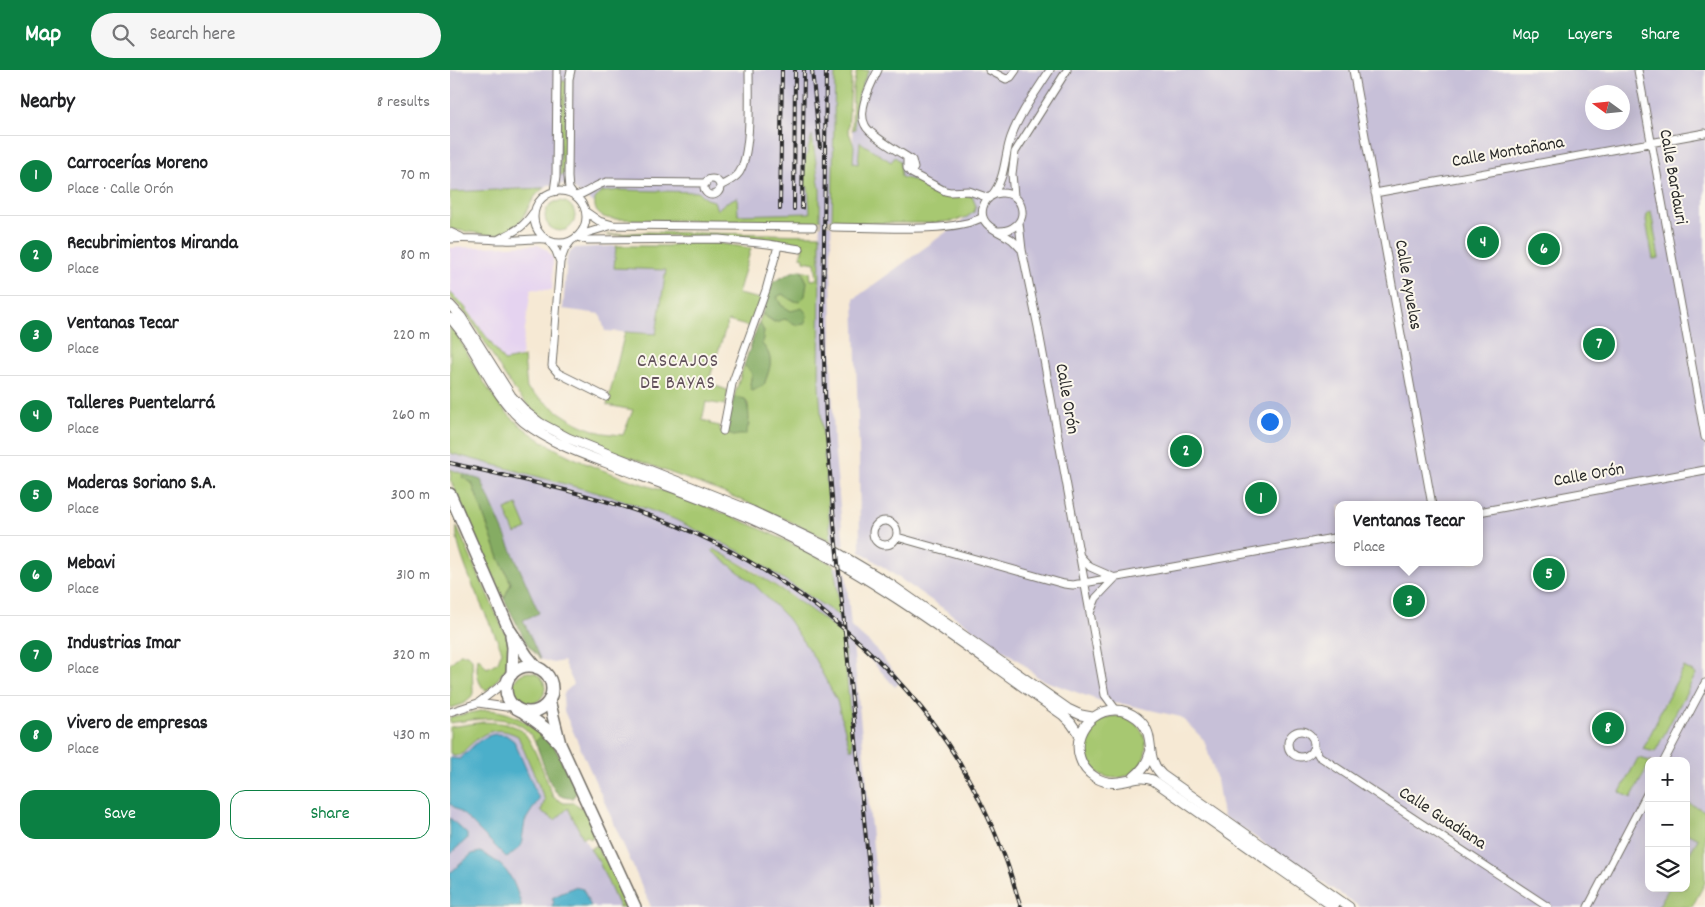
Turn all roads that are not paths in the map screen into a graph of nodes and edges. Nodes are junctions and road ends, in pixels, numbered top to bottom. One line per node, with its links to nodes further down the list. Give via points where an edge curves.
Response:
1 (557, 70): 16 (street)
2 (571, 70): 18 (street, via 568,177 569,189)
3 (749, 70): 13 (street, via 744,157 737,175)
4 (878, 70): 19 (street, via 864,106 864,124 870,132 907,157 907,168 911,174 945,191 969,191)
5 (989, 70): 6 (street, via 1006,79)
6 (1016, 70)
7 (1050, 70): 19 (street, via 1016,124 1000,183)
8 (1067, 70): 20 (street, via 1016,152 1012,174)
9 (1353, 70): 17 (street, Calle Ayuelas)
10 (1638, 70): 12 (street, Calle Bardauri)
11 (1705, 133): 12 (street, Calle Montañana)
12 (1651, 143): 17 (street, Calle Montañana); 43 (street, Calle Bardauri)
13 (721, 184): 14 (street, via 711,180); 14 (street, via 713,195 708,194)
14 (705, 186): 15 (street, via 608,182)
15 (590, 190): 18 (street); 22 (street)
16 (554, 191): 18 (street); 21 (street, via 542,198)
17 (1375, 193): 46 (street, Calle Ayuelas)
18 (574, 194): 22 (street)
19 (991, 196): 20 (street, via 1000,192); 23 (street, via 983,207)
20 (1014, 196): 24 (street, via 1022,208)
21 (535, 210): 33 (street, via 518,231); 34 (street, via 536,226)
22 (586, 210): 25 (street); 32 (street, via 586,220)
23 (983, 217): 27 (street, via 926,228); 28 (street)
24 (1019, 222): 28 (street, via 1013,229); 37 (street, Calle Orón)
25 (612, 225): 26 (street); 32 (street)
26 (813, 227)
27 (833, 227)
28 (997, 231): 37 (street)
29 (450, 232): 31 (street)
30 (450, 238): 31 (street)
31 (464, 238): 33 (street)
32 (576, 238): 34 (street, via 556,243); 35 (street, via 719,239); 38 (street, via 565,249)
33 (498, 240): 34 (street)
34 (547, 240): 38 (street)
35 (778, 246): 36 (street); 42 (street, via 766,290 732,384)
36 (800, 250)
37 (1022, 250): 50 (street, Calle Orón)
38 (560, 262): 41 (street, via 552,366 558,374)
39 (450, 305): 64 (street, via 461,316 507,391 540,423 575,442 752,511 818,541 890,584 1068,709 1081,716)
40 (450, 318): 65 (street, via 500,395 538,432 579,452 765,525 830,557 908,606 1063,715)
41 (606, 397)
42 (723, 431)
43 (1705, 437)
44 (1705, 470): 47 (street, Calle Orón)
45 (450, 494): 54 (highway)
46 (1431, 501)
47 (1483, 511)
48 (897, 537): 52 (street, via 1064,584)
49 (1335, 538): 51 (street)
50 (1079, 554): 51 (street, via 1090,567); 52 (street, Calle Orón)
51 (1115, 578): 52 (street); 53 (street, via 1096,598)
52 (1084, 584): 53 (street, Calle Orón)
53 (1090, 613): 58 (street, Calle Orón)
54 (509, 629): 55 (highway); 56 (highway, via 513,647)
55 (537, 668): 56 (highway, via 524,667); 59 (highway, via 550,679 552,692)
56 (510, 677): 60 (street); 61 (highway, via 507,694)
57 (1705, 683): 71 (street)
58 (1105, 695): 62 (street, Calle Orón); 64 (street, Calle Orón)
59 (549, 700): 61 (highway, via 535,711 526,712); 66 (highway)
60 (478, 702): 61 (street); 63 (street)
61 (516, 707): 66 (highway, via 545,728)
62 (1116, 710): 64 (street); 68 (street, via 1130,713 1142,723 1150,736)
63 (450, 712)
64 (1096, 715): 65 (street)
65 (1080, 736): 72 (street, via 1080,757 1092,775 1112,783)
66 (560, 744): 74 (highway)
67 (1314, 747): 69 (street); 69 (street, via 1313,738 1307,732 1291,736 1290,751 1300,757); 70 (street, Calle Guadiana)
68 (1151, 751): 72 (street, via 1148,762); 76 (street, via 1153,764 1162,775)
69 (1308, 755): 70 (street, Calle Guadiana)
70 (1319, 756): 77 (street, Calle Guadiana)
71 (1666, 757)
72 (1132, 778): 75 (street, via 1146,777 1159,783)
73 (1645, 798): 78 (street)
74 (635, 907)
75 (1334, 907)
76 (1349, 907)
77 (1548, 907)
78 (1588, 907)

